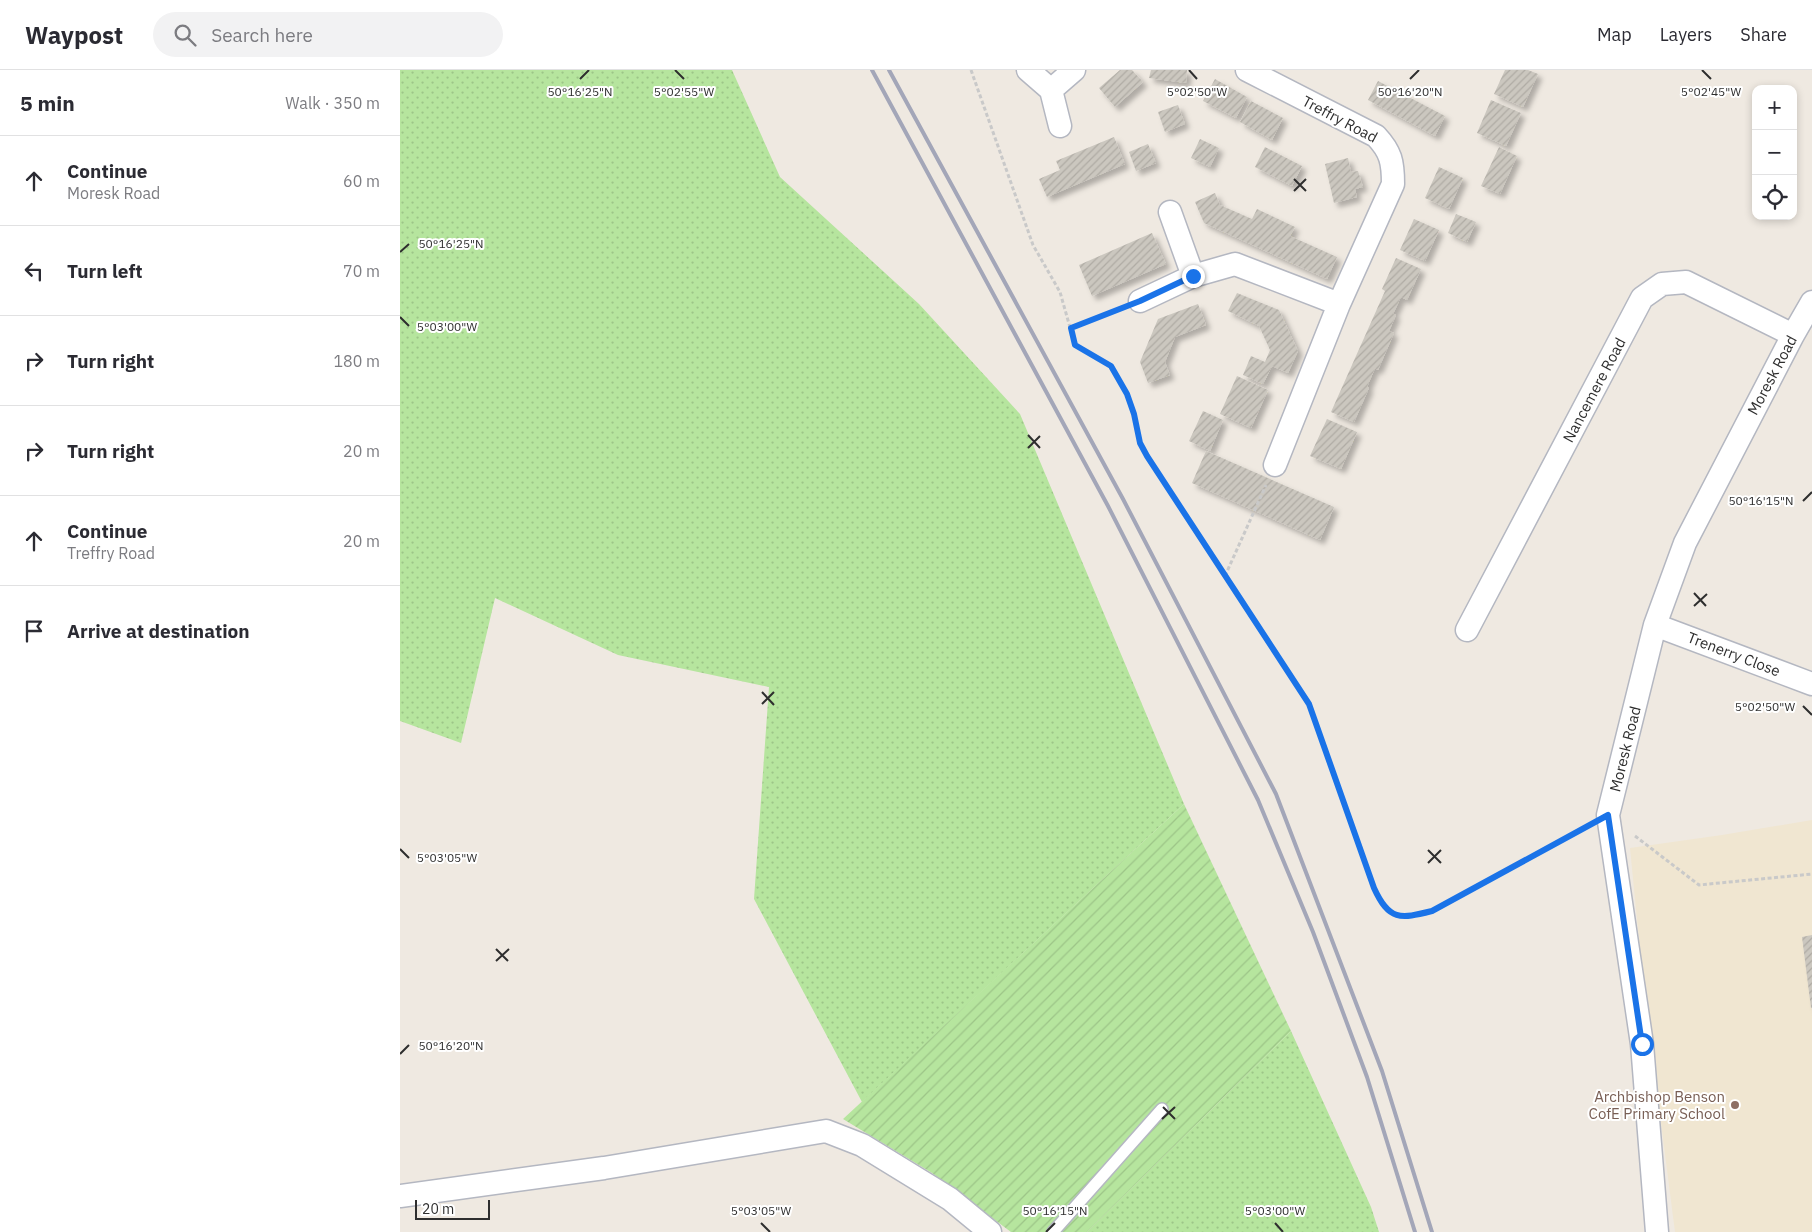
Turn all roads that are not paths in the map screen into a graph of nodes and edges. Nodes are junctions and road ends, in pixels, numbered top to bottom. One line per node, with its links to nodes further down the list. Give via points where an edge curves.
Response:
1 (1028, 70): 4 (street)
2 (1074, 70): 4 (street)
3 (1247, 70): 10 (street, Treffry Road, via 1376,136 1385,145 1393,164 1393,184)
4 (1051, 90): 5 (street)
5 (1060, 126)
6 (1170, 212): 7 (street)
7 (1193, 276): 8 (street); 10 (street, via 1235,264)
8 (1140, 301)
9 (1812, 302): 11 (street, Moresk Road)
10 (1338, 304): 12 (street, Treffry Road)
11 (1793, 335): 13 (street, Moresk Road, via 1685,543); 14 (street, Nancemere Road, via 1686,282 1662,284 1642,298)
12 (1275, 465)
13 (1656, 625): 15 (street, Trenerry Close); 20 (street, Moresk Road, via 1608,815 1642,1044)
14 (1467, 630)
15 (1812, 684)
16 (1162, 1108): 19 (lane)
17 (400, 1196): 18 (street, via 604,1168 826,1131 862,1145 950,1199)
18 (990, 1232)
19 (1053, 1232)
20 (1657, 1232)

